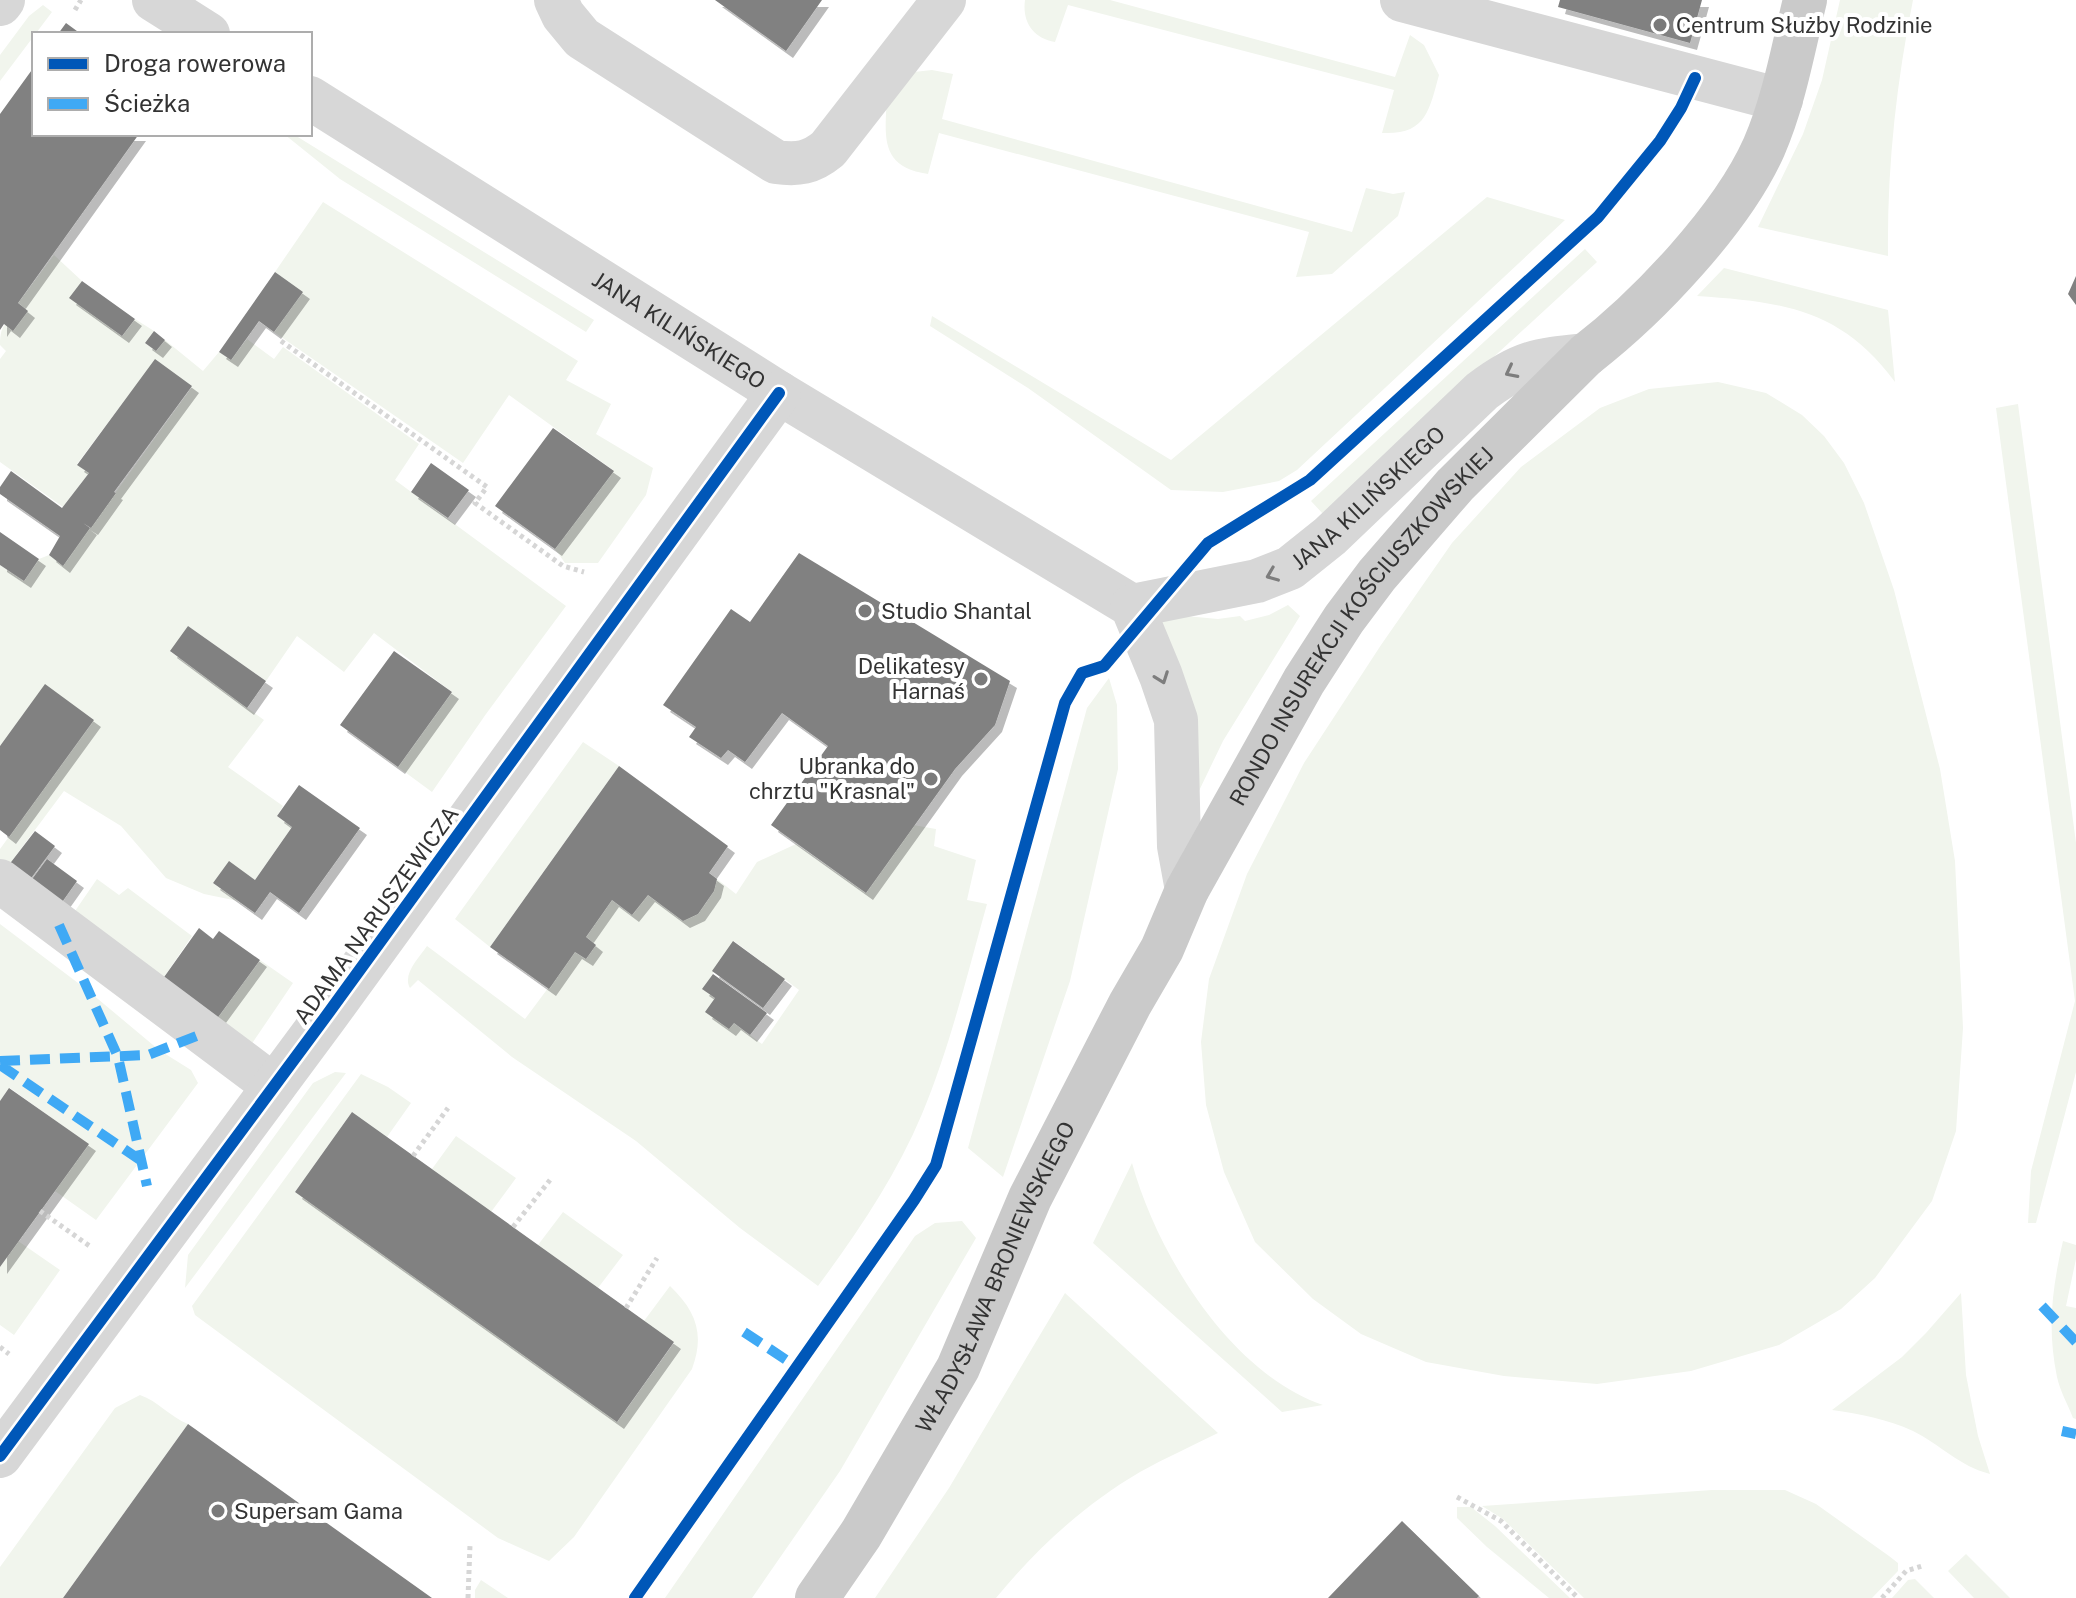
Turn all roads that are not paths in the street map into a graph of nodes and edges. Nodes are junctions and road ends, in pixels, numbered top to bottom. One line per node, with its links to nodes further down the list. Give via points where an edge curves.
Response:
1 (154, 0): 6 (street)
2 (556, 0): 3 (street, via 582,38 776,162 797,164 828,149)
3 (944, 0)
4 (1402, 0): 8 (street)
5 (1805, 0): 8 (main road)
6 (205, 32)
7 (312, 99): 10 (street, JANA KILIŃSKIEGO)
8 (1781, 100): 9 (main road, via 1764,148 1738,194 1652,296)
9 (1597, 347): 11 (street, JANA KILIŃSKIEGO, one-way to 11, via 1507,372 1290,568 1257,581); 13 (main road, RONDO INSUREKCJI KOŚCIUSZKOWSKIEJ, via 1455,485 1377,575 1304,681)
10 (779, 393): 11 (street, JANA KILIŃSKIEGO); 15 (street, ADAMA NARUSZEWICZA)
11 (1132, 606): 13 (street, one-way to 13, via 1176,720 1179,846)
12 (0, 881): 15 (street)
13 (1187, 890): 14 (main road, RONDO INSUREKCJI KOŚCIUSZKOWSKIEJ)
14 (1162, 949): 17 (main road, WŁADYSŁAWA BRONIEWSKIEGO, via 1030,1198 958,1368 861,1534)
15 (274, 1086): 16 (street, ADAMA NARUSZEWICZA)
16 (0, 1456)
17 (817, 1598)

